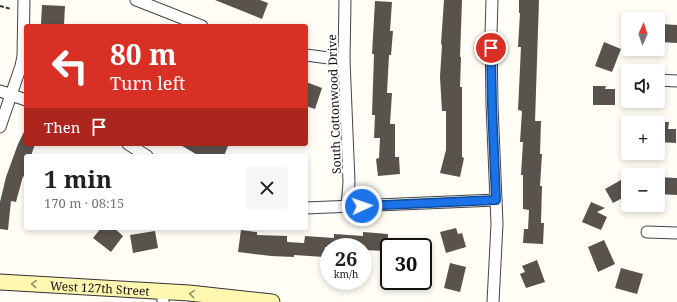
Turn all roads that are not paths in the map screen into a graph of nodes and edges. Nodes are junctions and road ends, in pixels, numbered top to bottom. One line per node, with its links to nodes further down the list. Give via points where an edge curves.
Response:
1 (24, 0): 11 (street, via 23,56)
2 (136, 0): 5 (street)
3 (345, 0): 7 (street, South Cottonwood Drive)
4 (492, 0): 16 (street, via 492,105)
5 (197, 24)
6 (308, 55): 7 (street)
7 (344, 60): 17 (street, South Cottonwood Drive, via 349,182)
8 (665, 80): 9 (street)
9 (677, 81)
10 (0, 91): 11 (street)
11 (12, 95): 12 (street); 13 (street)
12 (24, 99)
13 (0, 127)
14 (131, 146): 15 (street)
15 (144, 154)
16 (496, 200): 17 (street); 24 (street)
17 (347, 207): 18 (street)
18 (308, 208)
19 (647, 232): 20 (street)
20 (677, 233)
21 (0, 282): 22 (main road, West 127th Street, one-way to 21)
22 (163, 297): 23 (main road, West 127th Street, one-way to 22)
23 (272, 302)
24 (493, 302)

